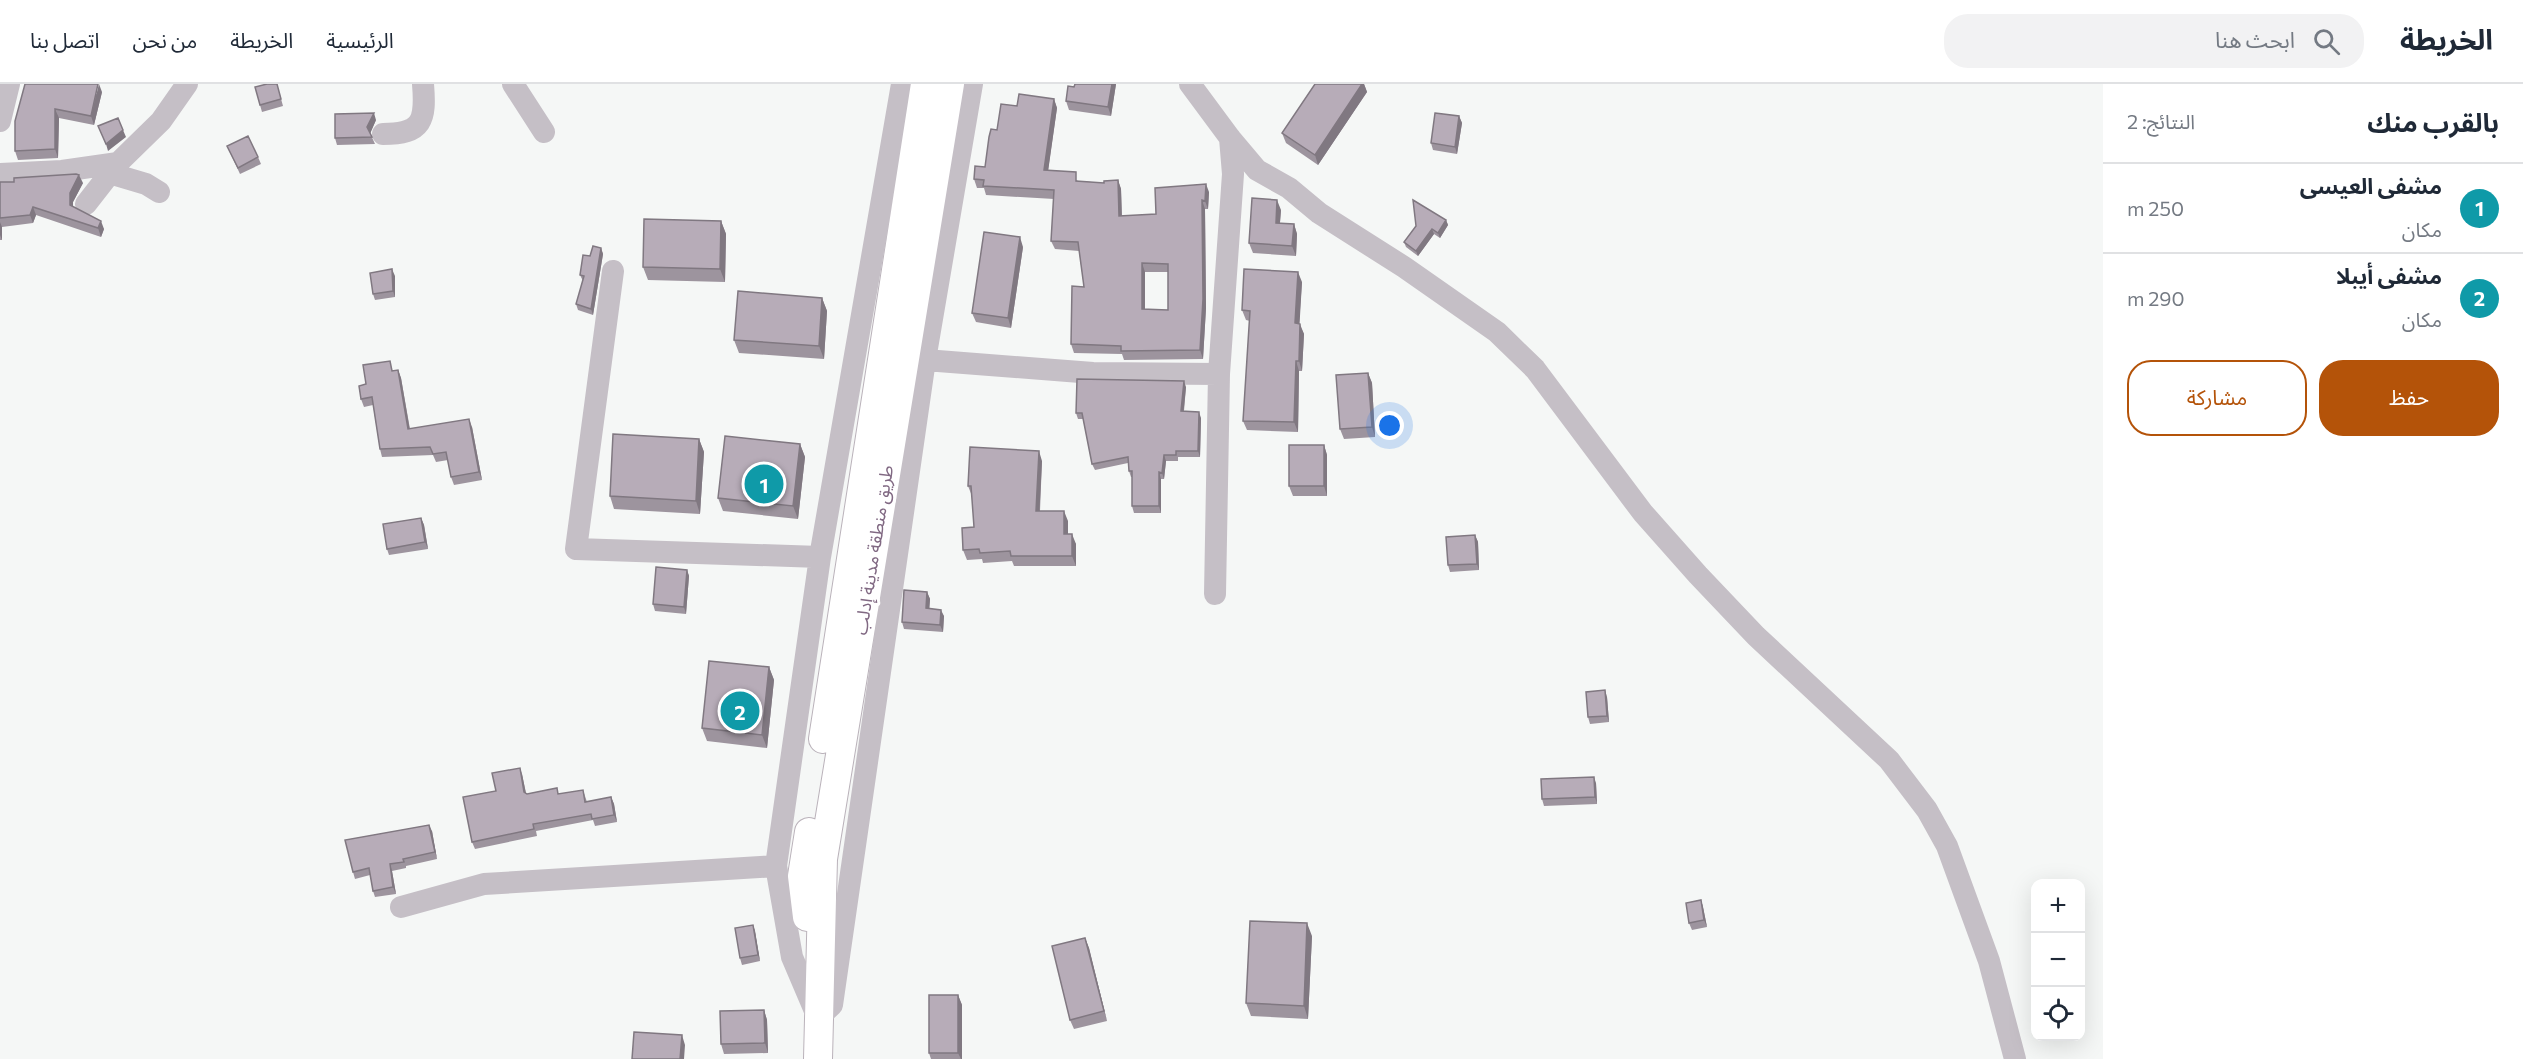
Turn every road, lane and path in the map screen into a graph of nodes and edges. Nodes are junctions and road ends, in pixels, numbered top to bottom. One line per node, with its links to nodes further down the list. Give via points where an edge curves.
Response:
1 (9, 84): 10 (street)
2 (187, 84): 14 (street, via 161,121)
3 (423, 84): 12 (street, via 425,112 419,124 411,131)
4 (513, 84): 11 (street)
5 (902, 84): 21 (street)
6 (925, 84): 25 (main road, طريق منطقة مدينة إدلب, via 802,876)
7 (950, 84): 25 (main road, طريق منطقة مدينة إدلب, via 823,859)
8 (972, 84): 19 (street)
9 (1190, 84): 13 (street)
10 (0, 121)
11 (544, 132)
12 (383, 134)
13 (1230, 138): 20 (street, via 1233,174); 27 (street, via 1257,170 1404,267 1504,340 1535,369 1643,513 1698,575 1756,636 1889,760 1927,810 1947,846 1989,961)
14 (113, 168): 15 (street); 16 (street); 17 (street)
15 (0, 174)
16 (159, 192)
17 (87, 204)
18 (613, 271): 21 (street, via 576,549)
19 (925, 360): 20 (street, via 1093,373); 25 (street, via 832,1005)
20 (1219, 374): 22 (street)
21 (820, 557): 23 (street)
22 (1215, 594)
23 (776, 866): 24 (street, via 484,884); 25 (street, via 792,957)
24 (401, 907)
25 (818, 1018): 26 (main road, طريق منطقة مدينة إدلب)
26 (818, 1059)
27 (2015, 1059)

